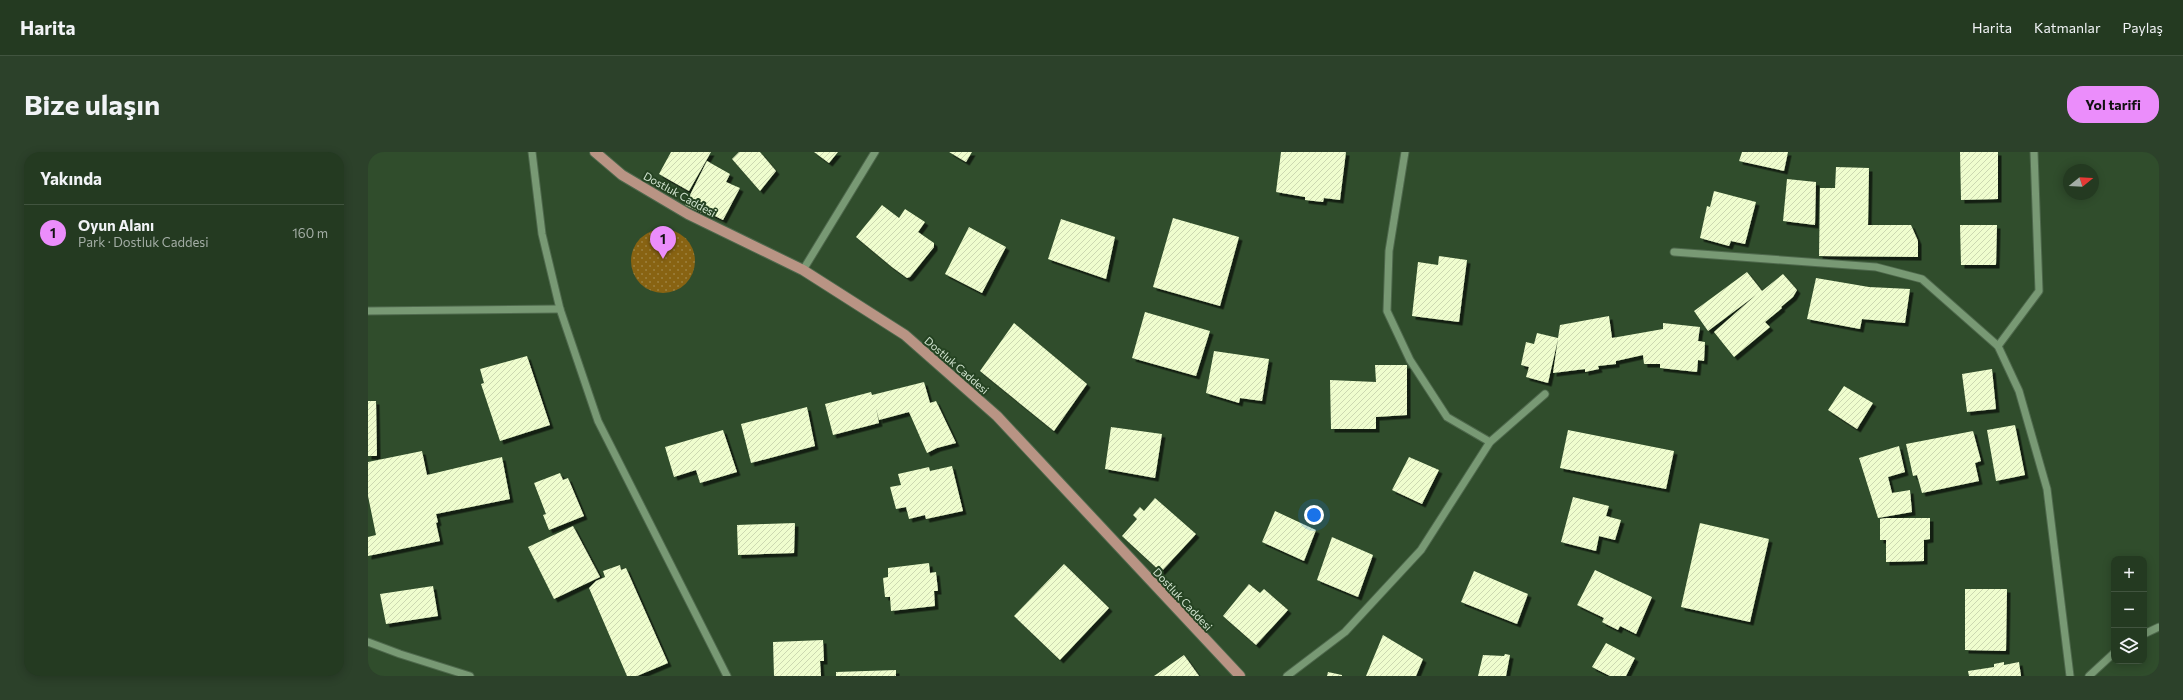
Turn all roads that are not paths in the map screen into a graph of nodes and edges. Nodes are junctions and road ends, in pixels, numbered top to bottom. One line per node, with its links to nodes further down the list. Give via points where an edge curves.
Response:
1 (532, 152): 8 (street, via 542,234)
2 (595, 152): 7 (main road, Dostluk Caddesi, via 622,175 688,214)
3 (875, 152): 7 (street)
4 (1405, 152): 12 (street, via 1389,251 1386,311 1410,360 1447,417)
5 (2034, 152): 10 (street, via 2039,290)
6 (1674, 252): 10 (street, via 1876,267 1922,279)
7 (802, 270): 19 (main road, Dostluk Caddesi, via 905,335 997,416)
8 (560, 309): 9 (street); 18 (street, via 598,421)
9 (368, 311)
10 (1998, 346): 21 (street, via 2020,391 2047,489)
11 (1545, 394): 12 (street)
12 (1490, 442): 20 (street, via 1421,550 1345,632)
13 (2159, 627): 14 (street)
14 (2147, 633)
15 (368, 642): 17 (street)
16 (2111, 656): 22 (street)
17 (470, 676)
18 (727, 676)
19 (1240, 676)
20 (1287, 676)
21 (2070, 676)
22 (2089, 676)

